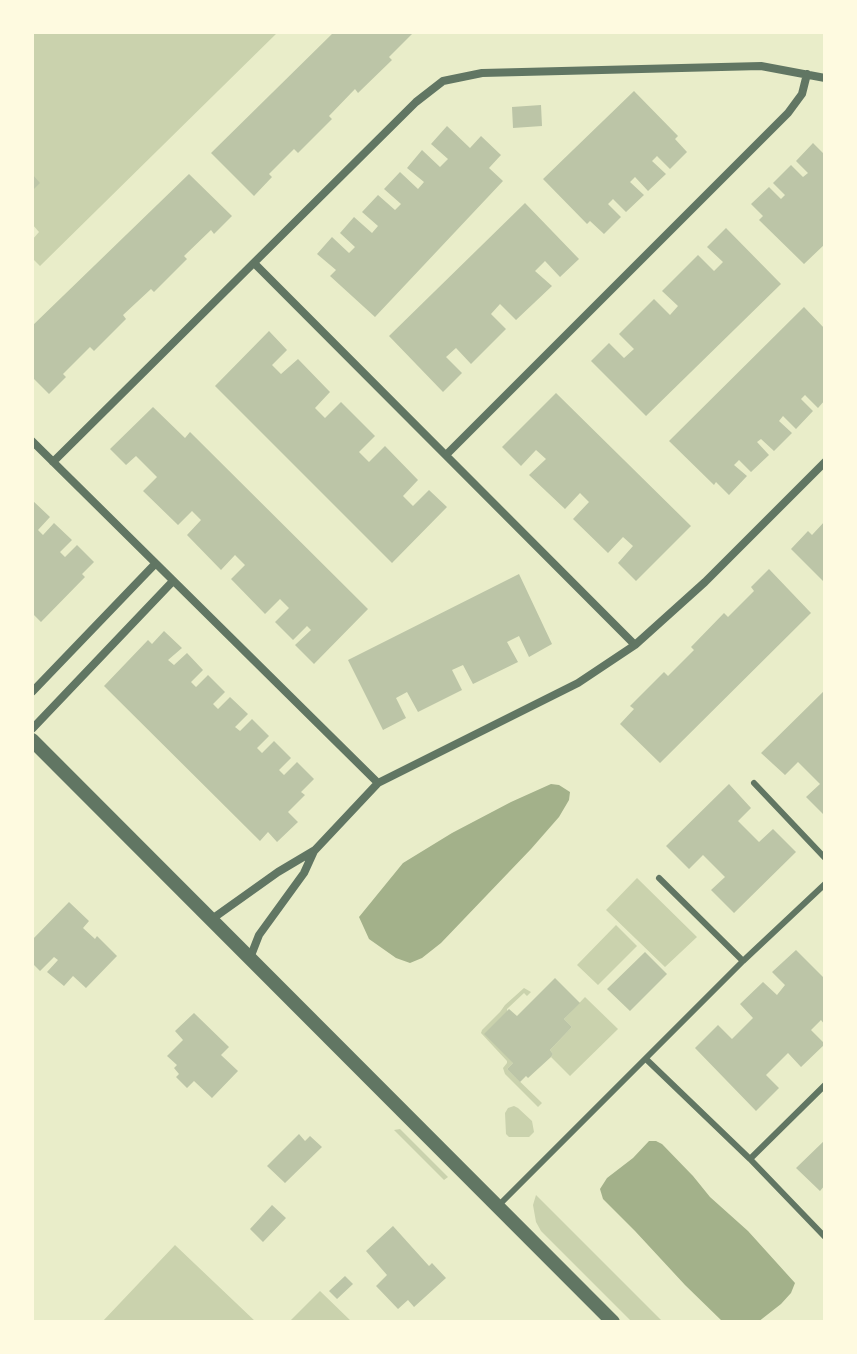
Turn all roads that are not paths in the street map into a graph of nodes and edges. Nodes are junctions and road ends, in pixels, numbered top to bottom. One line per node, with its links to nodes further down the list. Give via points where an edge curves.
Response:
1 (807, 74): 2 (street); 3 (street, via 761,66 482,73 443,81); 5 (street, via 802,94 788,113)
2 (825, 78)
3 (254, 263): 5 (street); 6 (street)
4 (32, 441): 6 (street)
5 (446, 455): 10 (street)
6 (53, 462): 8 (street)
7 (825, 462): 10 (street)
8 (155, 564): 9 (street); 11 (street)
9 (173, 581): 12 (street); 14 (street)
10 (635, 645): 14 (street, via 578,683)
11 (32, 692)
12 (32, 729)
13 (32, 740): 20 (street)
14 (378, 783): 16 (street)
15 (754, 783): 17 (lane)
16 (315, 850): 20 (street); 21 (street, via 259,935)
17 (825, 858)
18 (659, 878): 22 (lane)
19 (825, 884): 22 (lane)
20 (212, 919): 21 (street)
21 (250, 958): 26 (street)
22 (743, 961): 23 (lane)
23 (646, 1059): 25 (lane); 26 (lane)
24 (825, 1085): 25 (lane)
25 (750, 1159): 27 (lane)
26 (498, 1206): 28 (street)
27 (825, 1237)
28 (613, 1322)

